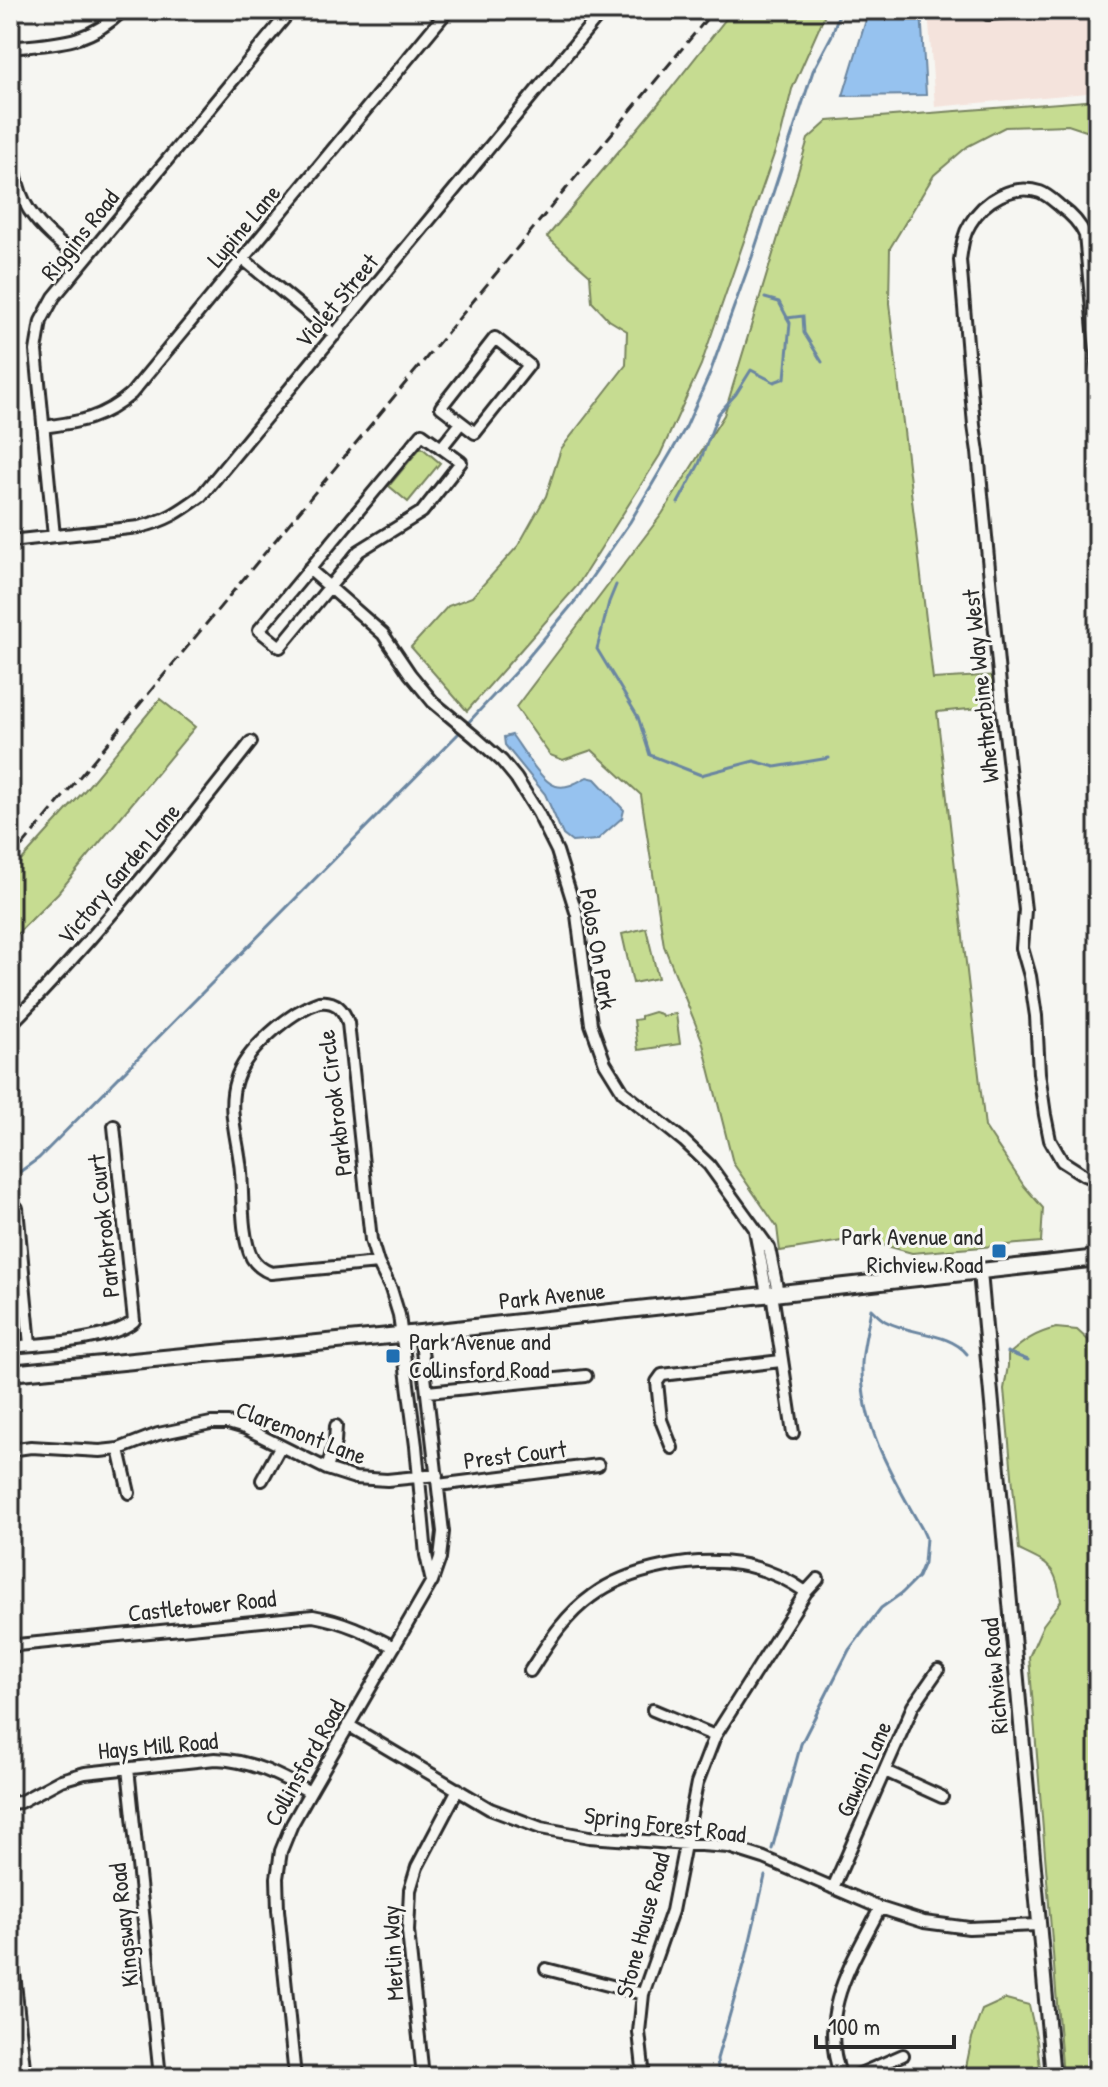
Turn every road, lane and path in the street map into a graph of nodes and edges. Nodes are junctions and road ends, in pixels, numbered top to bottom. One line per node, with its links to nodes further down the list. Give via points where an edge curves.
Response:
1 (123, 10): 7 (street, via 102,28 76,39)
2 (291, 10): 10 (street, Riggins Road)
3 (448, 10): 9 (street, Lupine Lane)
4 (603, 10): 11 (street, Violet Street)
5 (1031, 10): 6 (street)
6 (988, 14)
7 (10, 48)
8 (10, 113): 10 (street, via 15,170 25,202 46,230)
9 (243, 259): 11 (street); 14 (street, Lupine Lane, via 117,406 92,419)
10 (83, 262): 14 (street, Riggins Road, via 41,321 36,351)
11 (335, 335): 16 (street, Violet Street, via 201,496 179,512 139,527)
12 (1098, 372): 23 (street, Whetherbine Way West, via 1081,225 1041,193 1001,194 970,224 960,274 1025,910 1022,948 1036,1016 1050,1140 1062,1161)
13 (461, 423): 13 (street, via 475,433 529,365 495,338 441,407); 15 (street)
14 (43, 427): 16 (street, Riggins Road)
15 (441, 448): 18 (street, via 422,434); 19 (street, via 461,462 422,512 359,551)
16 (54, 536): 17 (street, Violet Street)
17 (10, 541)
18 (309, 569): 19 (street, Polos On Park); 19 (street, via 259,630 280,647)
19 (329, 587): 28 (street, Polos On Park, via 383,634 419,687 502,761 538,813 557,851 577,915 591,1024 605,1063 623,1092 709,1165 755,1228)
20 (251, 742): 21 (street, Victory Garden Lane, via 132,891)
21 (10, 1025)
22 (114, 1126): 31 (street, Parkbrook Court, via 134,1321 112,1332)
23 (1098, 1179)
24 (17, 1208): 31 (street)
25 (1098, 1258): 27 (main road, Park Avenue)
26 (378, 1263): 26 (street, Parkbrook Circle, via 371,1240 348,1023 337,1005 319,1002 256,1045 235,1081 233,1122 250,1252 254,1262 271,1273); 30 (street, Parkbrook Circle, via 391,1289)
27 (980, 1272): 28 (main road, Park Avenue); 70 (street, Richview Road)
28 (772, 1293): 29 (main road, Park Avenue); 33 (street, Polos On Park)
29 (420, 1333): 30 (main road, Park Avenue); 36 (street, Collinsford Road)
30 (402, 1335): 34 (main road, Park Avenue); 40 (street)
31 (30, 1345): 32 (street)
32 (10, 1347)
33 (781, 1361): 38 (street, Polos On Park); 42 (street, via 659,1377 661,1420)
34 (10, 1373)
35 (586, 1376): 36 (street)
36 (428, 1392): 39 (street, Collinsford Road)
37 (336, 1426): 46 (street)
38 (793, 1433)
39 (433, 1445): 40 (street); 49 (street, Collinsford Road)
40 (416, 1446): 47 (street)
41 (280, 1447): 43 (street, Claremont Lane, via 245,1428 211,1423); 46 (street, Claremont Lane); 48 (street)
42 (672, 1448)
43 (119, 1449): 44 (street, Claremont Lane); 50 (street)
44 (10, 1450)
45 (598, 1465): 49 (street, Prest Court)
46 (327, 1469): 47 (street, Claremont Lane, via 369,1480)
47 (419, 1477): 49 (street, Claremont Lane); 52 (street)
48 (262, 1480)
49 (437, 1480): 52 (street, Collinsford Road, via 443,1532)
50 (129, 1493)
51 (818, 1579): 53 (street, Stone House Road)
52 (432, 1581): 54 (street, Collinsford Road)
53 (806, 1592): 57 (street, via 777,1575 738,1564 706,1562 642,1571 573,1611); 60 (street, Stone House Road)
54 (394, 1647): 55 (street, Castletower Road, via 354,1626 313,1616); 59 (street, Collinsford Road)
55 (10, 1648)
56 (938, 1670): 62 (street, Gawain Lane, via 913,1706)
57 (530, 1671)
58 (653, 1710): 60 (street)
59 (348, 1725): 63 (street, Spring Forest Road); 64 (street, Collinsford Road)
60 (715, 1736): 67 (street, Stone House Road, via 697,1783)
61 (128, 1768): 64 (street, Hays Mill Road, via 231,1759 270,1770); 66 (street, Hays Mill Road, via 61,1780); 76 (street, Kingsway Road)
62 (885, 1771): 65 (street); 68 (street, Gawain Lane)
63 (458, 1789): 67 (street, Spring Forest Road, via 490,1809 541,1828 589,1837); 78 (street, Merlin Way, via 410,1890 408,1931)
64 (310, 1792): 77 (street, Collinsford Road, via 281,1851 277,1878)
65 (942, 1797)
66 (10, 1803)
67 (687, 1843): 68 (street, Spring Forest Road, via 729,1847); 73 (street, Stone House Road, via 672,1911)
68 (833, 1888): 69 (street, Spring Forest Road)
69 (880, 1908): 70 (street, Spring Forest Road, via 946,1925); 80 (street, via 835,2004 833,2044)
70 (1038, 1925): 82 (street, Richview Road)
71 (10, 1935): 75 (street)
72 (546, 1969): 73 (street)
73 (643, 1994): 79 (street, Stone House Road, via 639,2032)
74 (903, 2055): 81 (street)
75 (25, 2077)
76 (160, 2077)
77 (295, 2077)
78 (423, 2077)
79 (644, 2077)
80 (841, 2077)
81 (853, 2077)
82 (1053, 2077)

